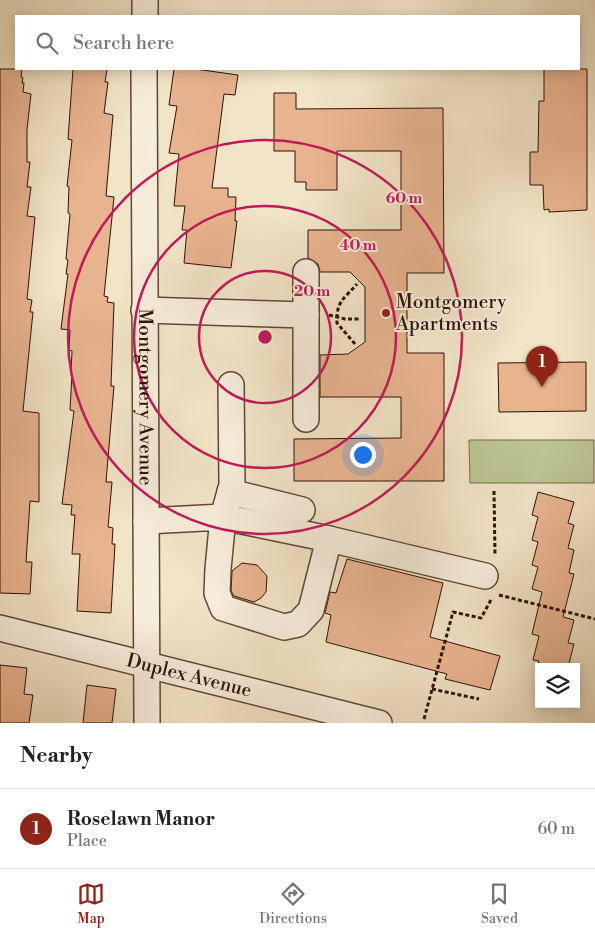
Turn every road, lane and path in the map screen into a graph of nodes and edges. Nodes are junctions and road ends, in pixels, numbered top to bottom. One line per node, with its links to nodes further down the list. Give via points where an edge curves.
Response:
1 (144, 0): 2 (street)
2 (144, 15)
3 (144, 70): 6 (street, Montgomery Avenue)
4 (306, 272): 7 (street)
5 (357, 284): 8 (path, via 338,305)
6 (144, 310): 7 (street); 17 (street, Montgomery Avenue)
7 (306, 315): 8 (path, via 332,315); 12 (street)
8 (337, 318): 9 (path); 10 (path)
9 (360, 319)
10 (355, 344)
11 (231, 385): 14 (street)
12 (306, 419)
13 (494, 491): 19 (path)
14 (230, 492): 15 (street); 16 (street)
15 (302, 510)
16 (223, 517): 17 (street); 18 (street); 18 (street, via 217,593 223,608 284,627 298,624 310,610)
17 (146, 521): 22 (street, Montgomery Avenue)
18 (329, 539): 19 (street)
19 (490, 566)
20 (595, 619): 23 (path, via 495,594 481,618 453,612)
21 (0, 628): 22 (street, Duplex Avenue)
22 (147, 665): 26 (street, Montgomery Avenue); 27 (street, Duplex Avenue)
23 (432, 689): 24 (path); 25 (path)
24 (478, 699)
25 (424, 719)
26 (147, 723)
27 (379, 723)

